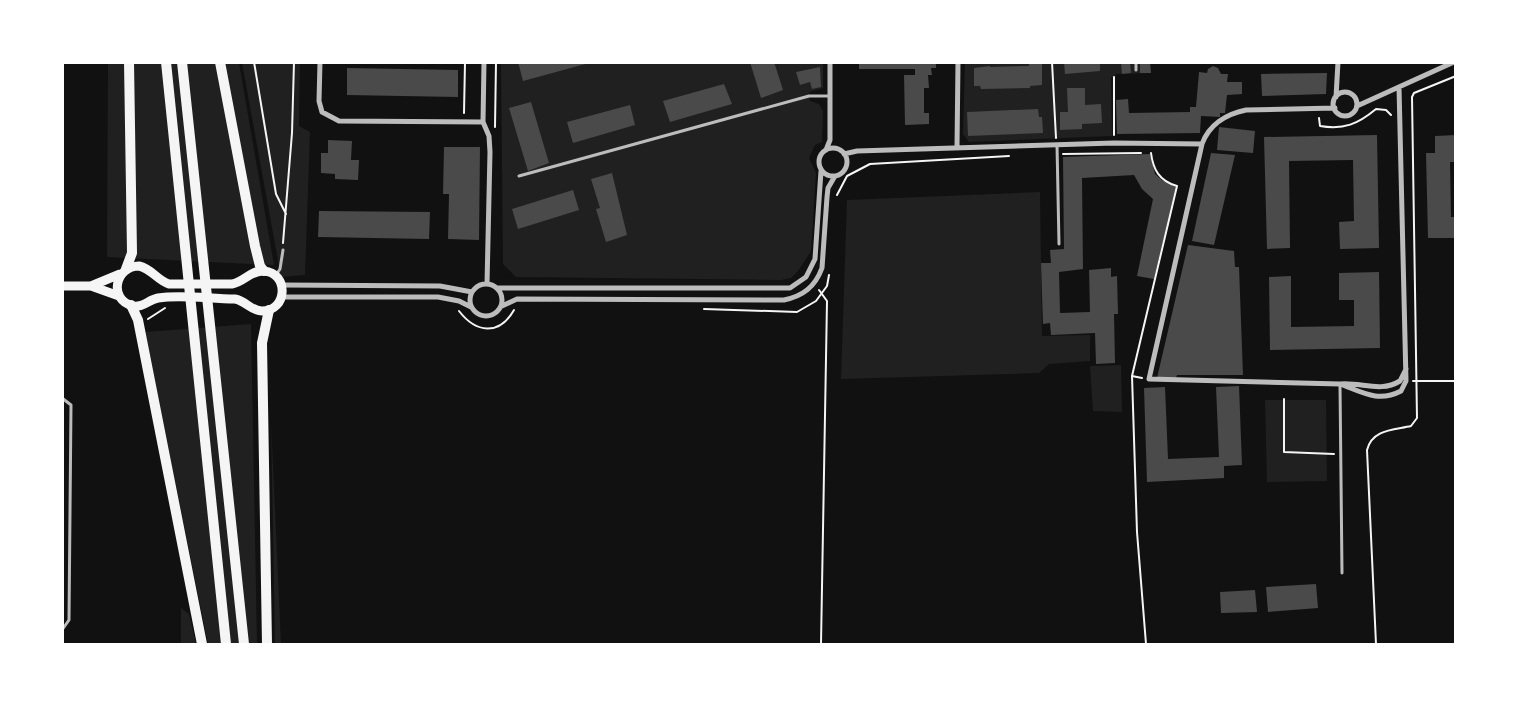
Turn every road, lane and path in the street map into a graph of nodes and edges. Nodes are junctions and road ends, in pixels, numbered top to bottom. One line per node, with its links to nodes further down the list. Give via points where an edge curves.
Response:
1 (129, 62): 49 (main road, via 132,253)
2 (166, 62): 82 (main road)
3 (182, 62): 83 (main road)
4 (220, 62): 48 (main road, via 254,246)
5 (254, 62): 44 (path, via 276,194)
6 (294, 62): 44 (path)
7 (320, 62): 25 (street, via 319,101 322,112 328,117 339,121)
8 (465, 62): 25 (path)
9 (484, 62): 26 (street)
10 (830, 62): 21 (street)
11 (958, 62): 32 (street)
12 (1052, 62): 30 (path)
13 (1136, 62): 16 (lane)
14 (1338, 62): 18 (street)
15 (1454, 62): 19 (street)
16 (1136, 70)
17 (1114, 77): 31 (path)
18 (1338, 81): 20 (street); 23 (street)
19 (1399, 87): 22 (street); 70 (street)
20 (1346, 92): 22 (street, via 1353,95); 23 (street)
21 (830, 96): 28 (street); 41 (lane, via 809,96)
22 (1357, 103): 23 (street, via 1352,113 1346,115 1340,114)
23 (1333, 104): 24 (street)
24 (1319, 110): 27 (path, via 1320,126 1324,127 1358,124 1376,109 1386,110); 29 (street, via 1240,111 1210,127)
25 (464, 122): 26 (street)
26 (483, 122): 51 (street, via 489,136 490,152)
27 (1392, 123)
28 (830, 140): 33 (street); 34 (street)
29 (1202, 144): 31 (street); 72 (street)
30 (1057, 145): 31 (street); 32 (street); 35 (lane)
31 (1115, 146): 35 (path)
32 (957, 147): 39 (street, via 852,153)
33 (835, 148): 34 (street); 39 (street)
34 (826, 150): 40 (street, via 819,157)
35 (1056, 152): 37 (path); 45 (lane)
36 (1151, 152): 71 (path, via 1158,175 1178,186)
37 (1141, 153)
38 (1009, 156): 43 (path, via 870,164 847,176)
39 (846, 157): 42 (street, via 846,168)
40 (821, 171): 42 (street); 56 (street, via 815,259 806,277 790,288)
41 (519, 176)
42 (835, 176): 52 (street, via 828,188 822,268)
43 (836, 196)
44 (286, 214): 46 (path)
45 (1059, 244)
46 (283, 250): 50 (lane)
47 (830, 268): 58 (path, via 827,286)
48 (264, 270): 49 (main road, via 232,284 169,284 145,267 134,266); 50 (main road)
49 (123, 271): 55 (main road); 59 (main road, via 116,285)
50 (276, 275): 53 (main road)
51 (487, 284): 56 (street); 57 (street, via 480,284)
52 (814, 284): 58 (path); 64 (street, via 794,298 784,300 517,299)
53 (282, 285): 57 (street, via 440,286); 60 (main road)
54 (62, 286): 55 (main road)
55 (91, 286): 59 (main road)
56 (498, 288): 64 (street)
57 (472, 292): 65 (street)
58 (822, 293): 67 (path, via 808,307 797,312); 85 (path, via 827,301)
59 (119, 296): 63 (main road)
60 (282, 297): 65 (street, via 438,296); 68 (main road)
61 (169, 305): 69 (path, via 151,318)
62 (455, 305): 66 (path, via 467,321 484,328 496,328 505,323)
63 (131, 306): 68 (main road, via 143,306 160,298 235,299 255,310); 69 (main road)
64 (502, 306): 65 (street, via 489,316 479,315)
65 (471, 307)
66 (516, 308)
67 (698, 309)
68 (269, 310): 84 (main road, via 262,343)
69 (138, 320): 81 (main road)
70 (1406, 369): 73 (street); 75 (street, via 1400,381 1382,388)
71 (1132, 376): 72 (path); 86 (path, via 1137,532)
72 (1149, 379): 75 (street)
73 (1406, 381): 74 (path); 75 (street, via 1401,391 1384,397 1364,395)
74 (1456, 381)
75 (1340, 384): 78 (lane)
76 (62, 398): 80 (lane, via 71,405 69,620)
77 (1284, 399): 78 (path, via 1284,452)
78 (1340, 454): 79 (lane)
79 (1342, 573)
80 (62, 630)
81 (202, 644)
82 (226, 644)
83 (244, 644)
84 (267, 644)
85 (821, 644)
86 (1146, 644)

